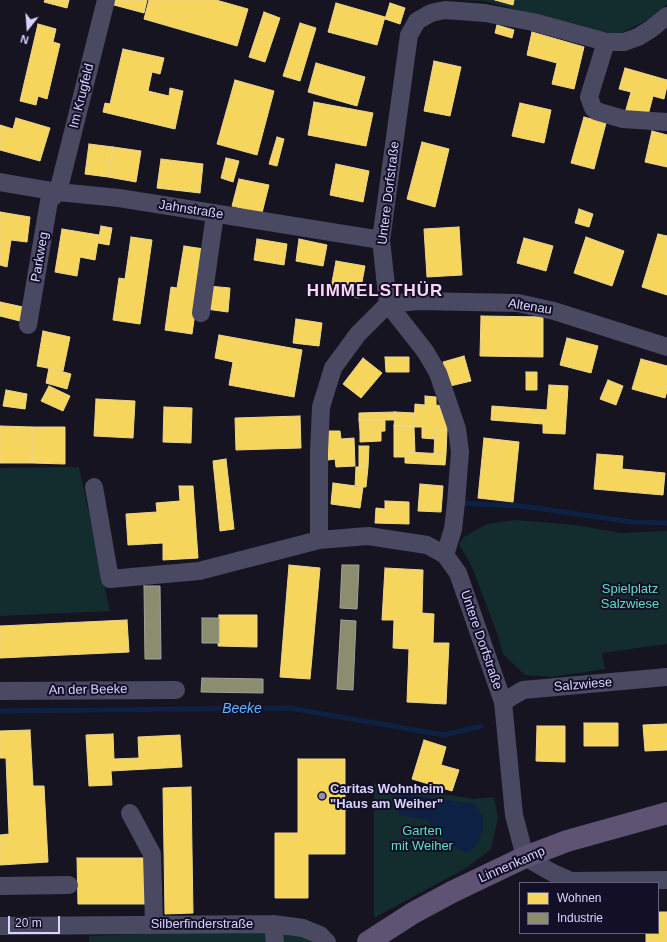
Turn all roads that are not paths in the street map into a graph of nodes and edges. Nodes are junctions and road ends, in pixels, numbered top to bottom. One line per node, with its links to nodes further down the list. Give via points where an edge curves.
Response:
1 (106, 0): 6 (street, Im Krugfeld)
2 (667, 16): 3 (street, Untere Dorfstraße, via 638,37 624,42)
3 (606, 42): 4 (street, via 589,97 593,108 623,119); 8 (street, Untere Dorfstraße, via 533,22 485,13 446,10 431,13 417,21 409,35)
4 (667, 122)
5 (0, 182): 6 (street, Jahnstraße)
6 (58, 192): 7 (street, Jahnstraße, via 119,198); 11 (street, Parkweg, via 49,201)
7 (215, 214): 8 (street, Jahnstraße); 10 (street)
8 (381, 240): 9 (street, Untere Dorfstraße)
9 (388, 304): 12 (street, Altenau, via 418,301 518,303 554,310); 14 (street, via 358,334 333,368 321,408); 15 (street, via 425,351 438,373 457,428 460,452 456,503)
10 (201, 313)
11 (28, 326)
12 (667, 347)
13 (94, 487): 14 (street, Untere Dorfstraße, via 110,579 199,571)
14 (319, 540): 15 (street, Untere Dorfstraße, via 368,536 427,544)
15 (445, 555): 19 (street, Untere Dorfstraße, via 458,573)
16 (667, 678): 19 (street, Salzwiese, via 523,690)
17 (176, 690): 18 (street, An der Beeke)
18 (0, 691)
19 (503, 702): 22 (street, Untere Dorfstraße, via 514,814)
20 (130, 813): 26 (street, via 152,854)
21 (667, 813): 22 (main road, Linnenkamp, via 567,841)
22 (525, 857): 23 (street, via 571,881); 29 (main road, Linnenkamp, via 413,913)
23 (667, 880)
24 (69, 885): 25 (street)
25 (0, 886)
26 (154, 924): 27 (street, Silberfinderstraße); 28 (street, Silberfinderstraße)
27 (273, 924): 30 (street); 31 (street, Silberfinderstraße, via 303,928 320,935)
28 (0, 926)
29 (380, 939)
30 (276, 942)
31 (327, 942)

